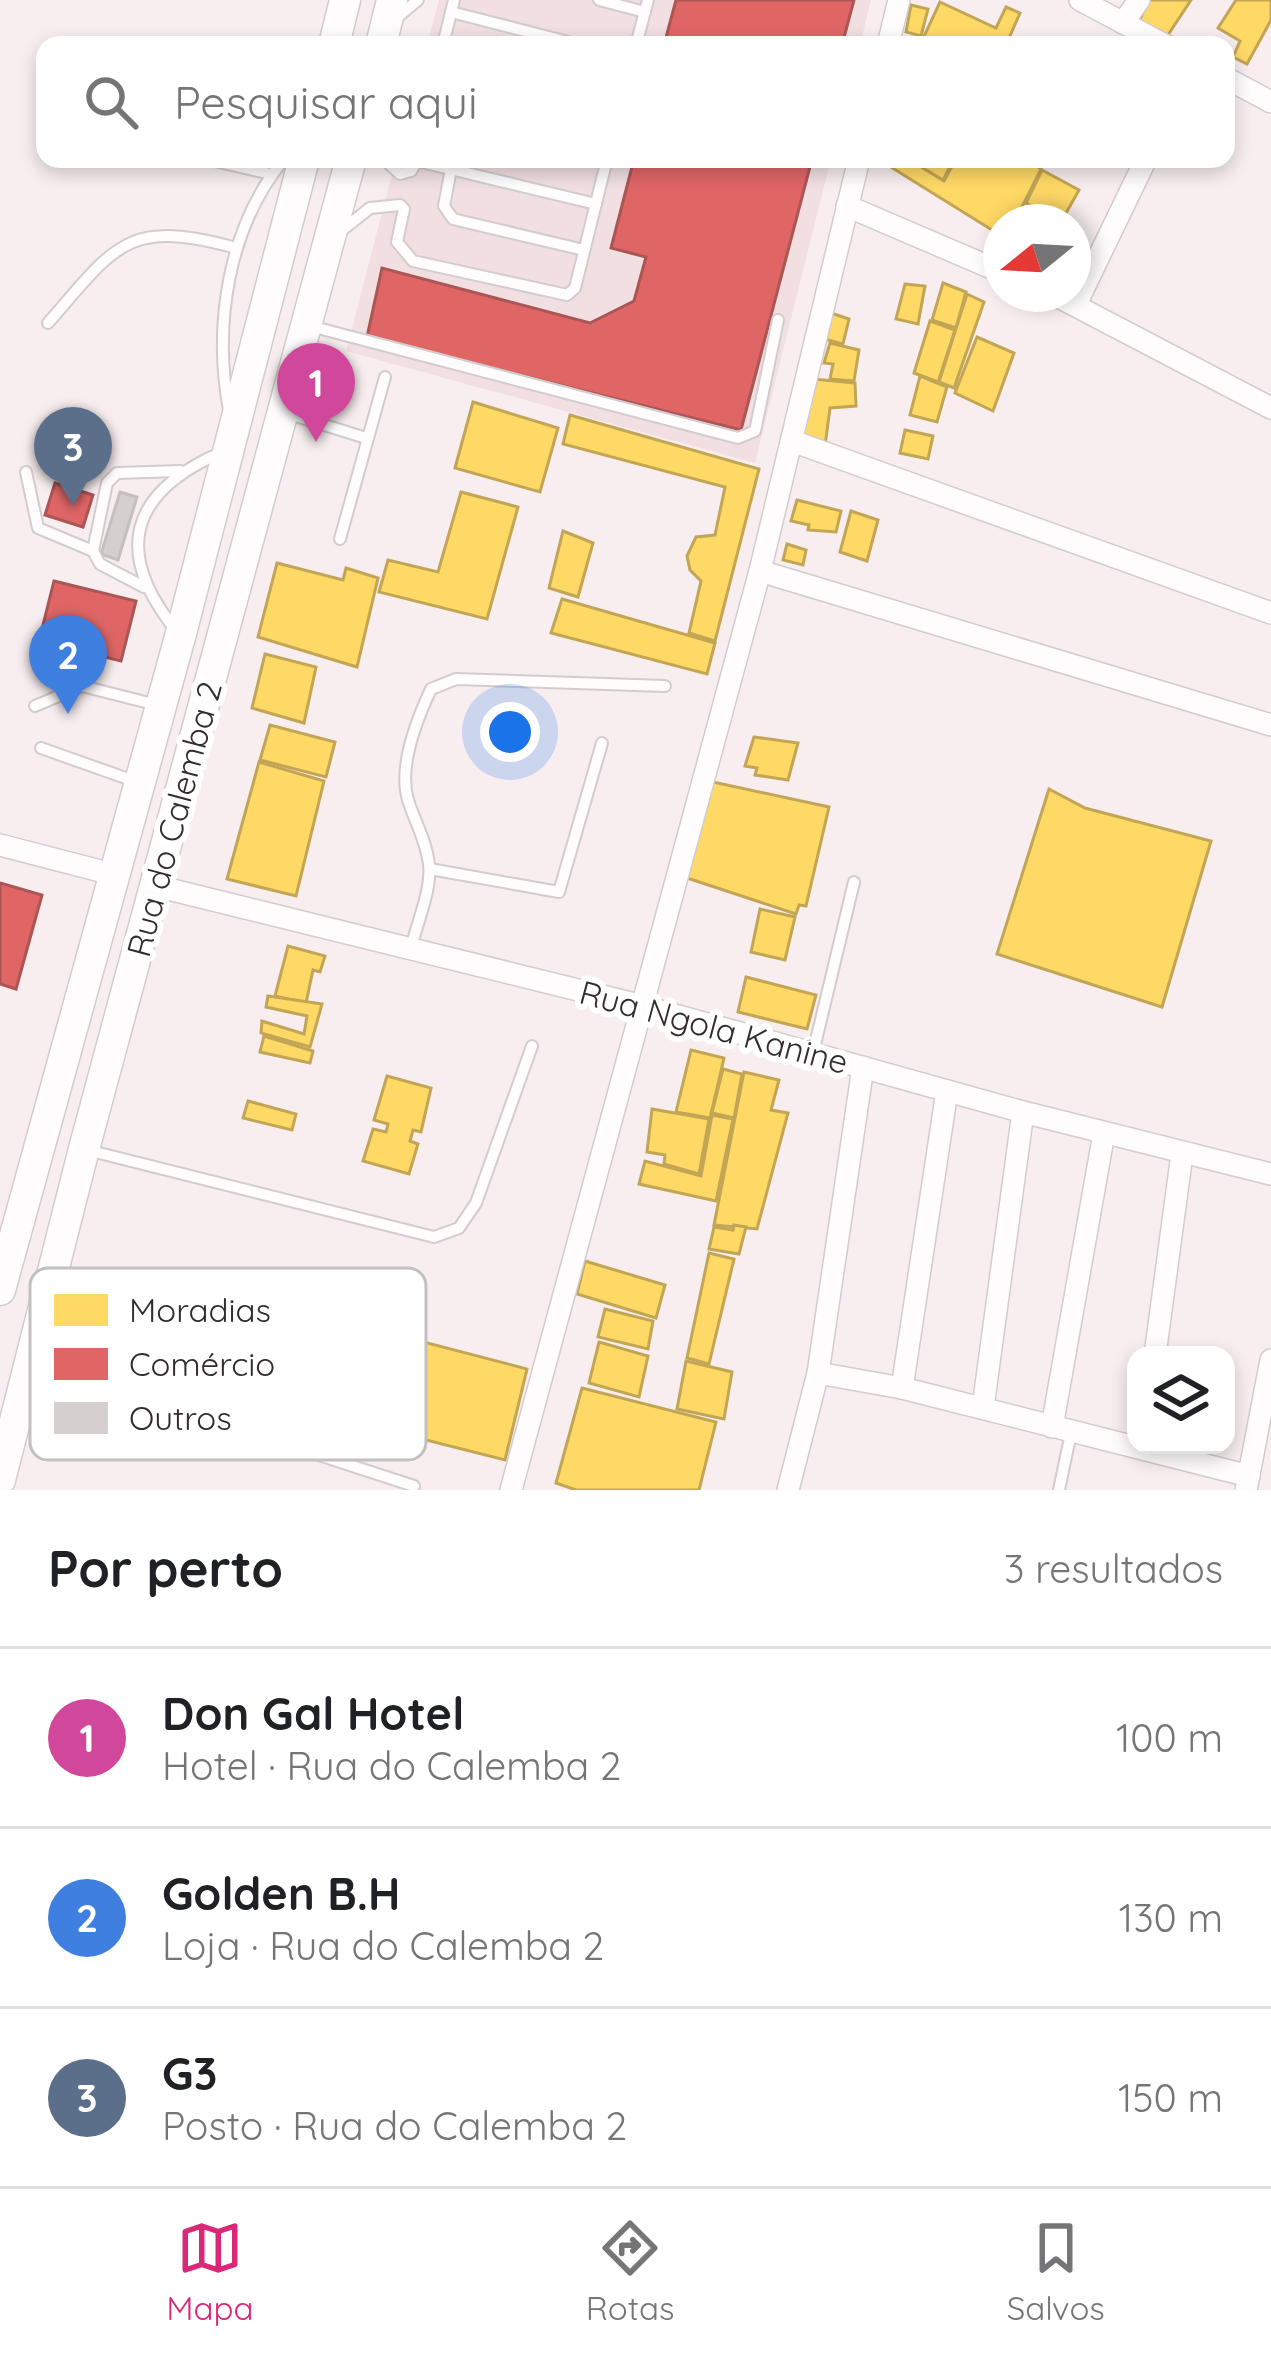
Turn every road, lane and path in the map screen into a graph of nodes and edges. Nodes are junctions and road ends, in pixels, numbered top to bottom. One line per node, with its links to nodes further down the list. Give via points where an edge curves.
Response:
1 (345, 0): 11 (main road)
2 (418, 0): 10 (lane)
3 (599, 0): 8 (lane)
4 (899, 0): 15 (street)
5 (1080, 0): 9 (street)
6 (1139, 0): 9 (street)
7 (453, 6): 12 (lane); 13 (lane)
8 (646, 6): 14 (lane)
9 (1123, 23): 16 (street)
10 (386, 24)
11 (336, 36)
12 (445, 36)
13 (551, 36)
14 (638, 36)
15 (890, 36)
16 (1148, 36)
17 (1235, 83): 18 (street)
18 (1271, 102)
19 (246, 168): 28 (lane)
20 (277, 168): 28 (lane)
21 (302, 168): 44 (main road, Rua do Calemba 2)
22 (349, 168): 31 (main road, Rua do Calemba 2)
23 (447, 168): 27 (lane)
24 (605, 168): 29 (lane)
25 (857, 168): 30 (street)
26 (1142, 168): 35 (street)
27 (451, 169): 29 (lane); 33 (lane, via 444,206 453,219)
28 (272, 174): 32 (lane)
29 (596, 204): 33 (lane)
30 (847, 206): 34 (street); 45 (street)
31 (330, 242): 33 (lane, via 370,208 400,205 398,242 412,261 556,295 575,289); 39 (main road, Rua do Calemba 2)
32 (236, 248): 38 (lane, via 186,235 144,236 109,252); 44 (lane, via 220,362)
33 (584, 250)
34 (983, 264)
35 (1091, 273)
36 (1091, 312): 41 (street)
37 (778, 320): 39 (lane, via 754,431 738,438)
38 (48, 323)
39 (310, 326): 42 (main road, Rua do Calemba 2)
40 (385, 377): 43 (lane)
41 (1271, 408)
42 (283, 412): 43 (lane); 65 (main road, Rua do Calemba 2)
43 (366, 438): 48 (lane)
44 (232, 441): 46 (lane); 53 (main road, Rua do Calemba 2)
45 (792, 441): 50 (street); 52 (street)
46 (183, 471): 49 (lane, via 112,476); 51 (lane, via 142,519 137,566)
47 (26, 472): 49 (lane, via 38,528)
48 (340, 539)
49 (93, 551): 51 (lane, via 100,564)
50 (760, 571): 57 (street); 67 (street)
51 (145, 587): 53 (lane)
52 (1271, 613)
53 (180, 637): 56 (main road, Rua do Calemba 2)
54 (665, 686): 62 (lane, via 456,679 431,689 417,720 407,799)
55 (34, 706): 56 (lane, via 82,686)
56 (160, 706): 60 (main road, Rua do Calemba 2)
57 (1271, 725)
58 (602, 743): 62 (lane, via 559,892)
59 (41, 748): 60 (lane)
60 (139, 782): 63 (main road, Rua do Calemba 2)
61 (0, 845): 63 (street)
62 (430, 868): 66 (lane)
63 (112, 874): 77 (main road, Rua do Calemba 2)
64 (854, 882): 69 (lane)
65 (156, 886): 66 (street, Rua Ngola Kanine); 74 (main road, Rua do Calemba 2)
66 (411, 948): 67 (street, Rua Ngola Kanine)
67 (643, 1006): 69 (street, Rua Ngola Kanine); 93 (street)
68 (532, 1046): 74 (lane, via 476,1202 459,1228 434,1237)
69 (814, 1053): 70 (street, Rua Ngola Kanine)
70 (863, 1067): 71 (street, Rua Ngola Kanine); 83 (street)
71 (947, 1091): 72 (street, Rua Ngola Kanine); 84 (street)
72 (1023, 1112): 73 (street, Rua Ngola Kanine); 85 (street)
73 (1104, 1132): 75 (street, Rua Ngola Kanine); 86 (street)
74 (84, 1149): 78 (main road, Rua do Calemba 2)
75 (1183, 1154): 76 (street, Rua Ngola Kanine); 80 (street)
76 (1271, 1174)
77 (10, 1212): 79 (main road, Rua do Calemba 2)
78 (54, 1268)
79 (0, 1290)
80 (1156, 1346)
81 (1271, 1360): 91 (street)
82 (30, 1361): 90 (main road, Rua do Calemba 2)
83 (818, 1373): 84 (street); 94 (street)
84 (902, 1388): 85 (street)
85 (982, 1407): 86 (street)
86 (1062, 1430): 87 (street); 95 (lane)
87 (1127, 1446)
88 (1155, 1454): 91 (street)
89 (334, 1460): 92 (lane)
90 (0, 1480)
91 (1248, 1483)
92 (414, 1486)
93 (511, 1490)
94 (788, 1490)
95 (1059, 1490)

